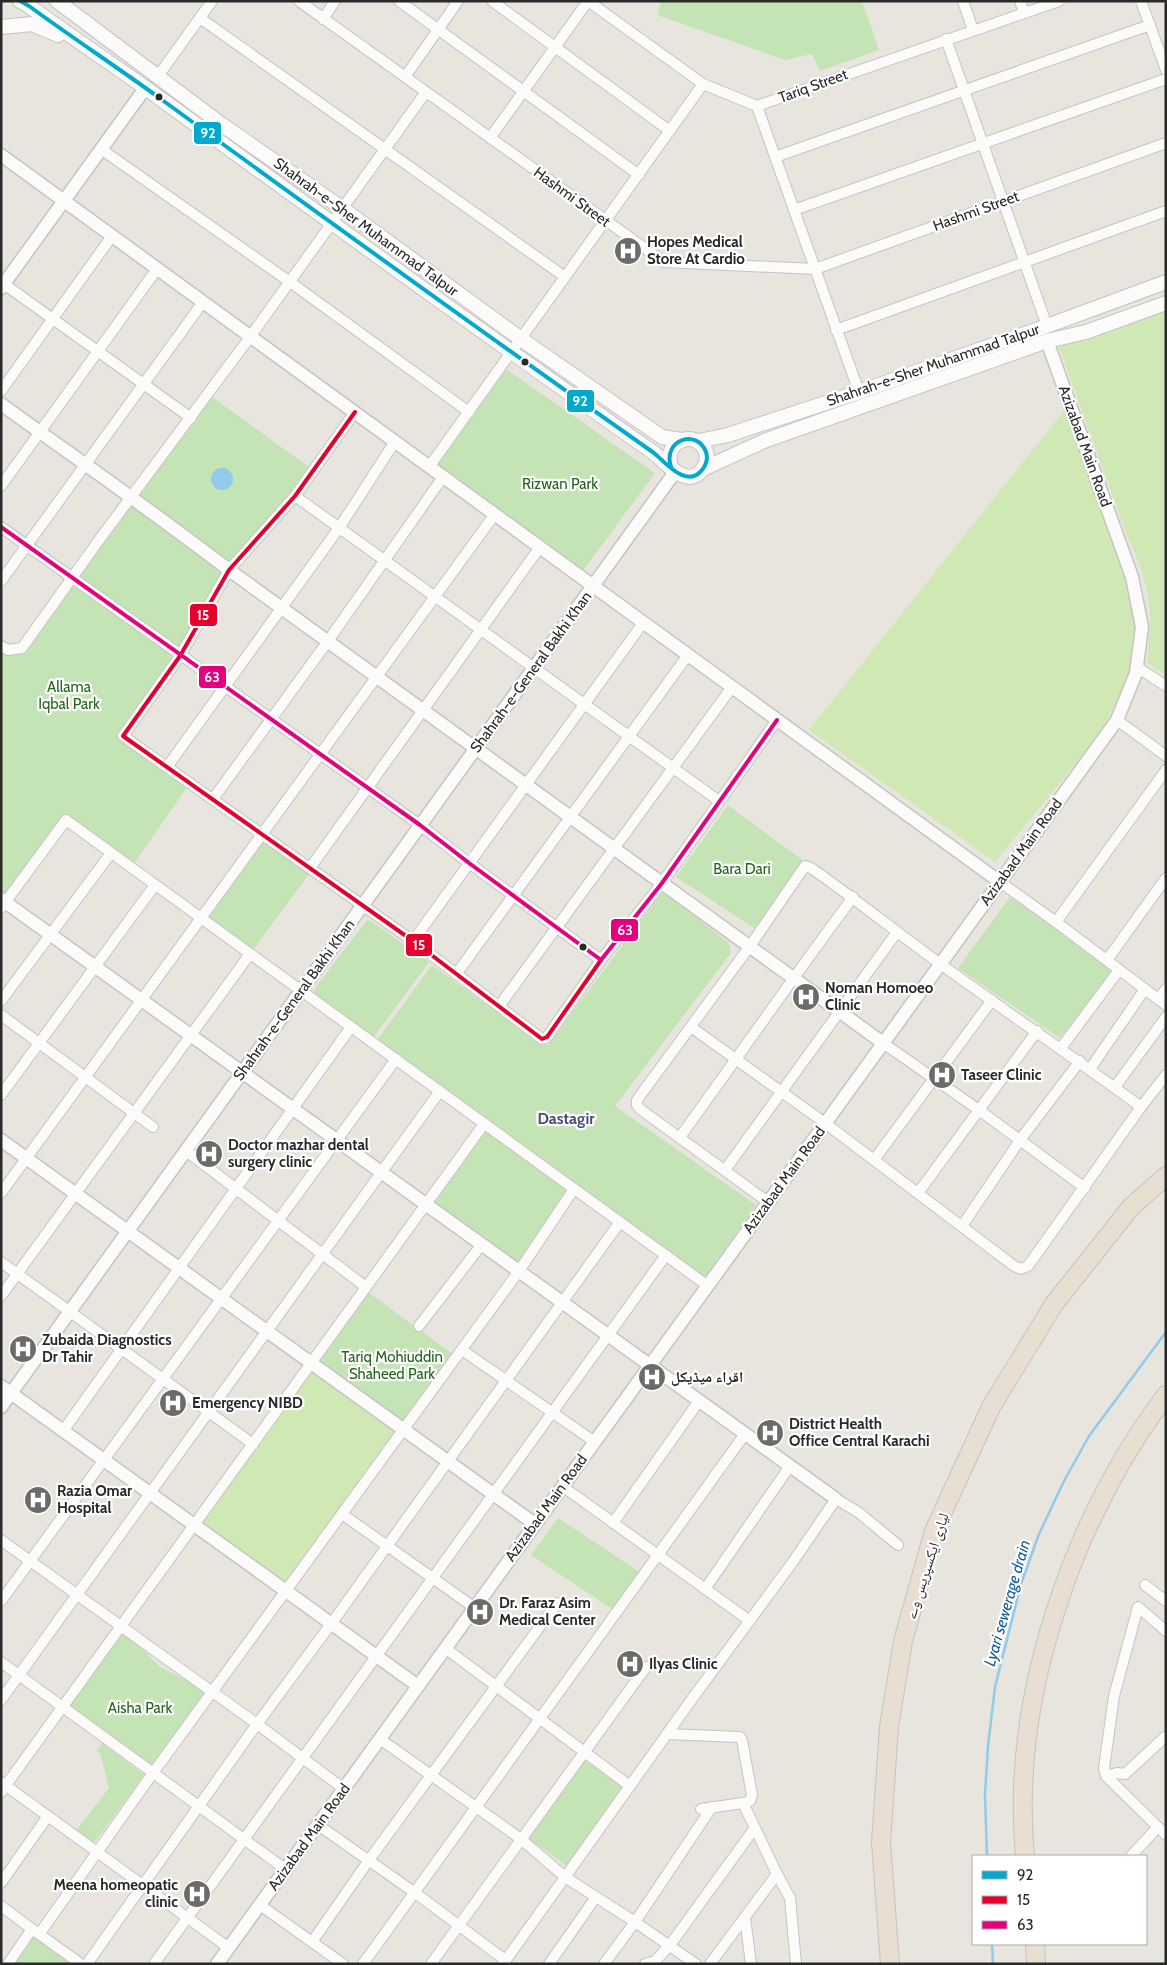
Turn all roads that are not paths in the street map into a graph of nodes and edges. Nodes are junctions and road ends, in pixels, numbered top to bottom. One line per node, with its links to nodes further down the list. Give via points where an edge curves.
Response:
1 (20, 1): 23 (main road, Shahrah-e-Sher Muhammad Talpur)
2 (57, 1): 14 (main road, Shahrah-e-Sher Muhammad Talpur)
3 (212, 1): 16 (street)
4 (299, 1): 17 (street, Hashmi Street)
5 (335, 1): 17 (street)
6 (399, 1): 20 (street)
7 (458, 1): 20 (street)
8 (492, 1): 24 (street)
9 (588, 1): 24 (street); 29 (street)
10 (963, 1): 21 (street)
11 (1020, 1): 15 (street)
12 (1059, 1): 15 (street, Tariq Street)
13 (1141, 1): 18 (street)
14 (71, 7): 26 (main road, Shahrah-e-Sher Muhammad Talpur)
15 (1024, 13): 21 (street, Tariq Street)
16 (200, 18): 26 (street); 40 (street)
17 (323, 18): 27 (street, Hashmi Street)
18 (1150, 25): 25 (street); 32 (street)
19 (1, 27): 23 (main road, via 32,24)
20 (438, 30): 27 (street); 31 (street)
21 (973, 30): 22 (street, Tariq Street)
22 (946, 39): 32 (street); 34 (street, Tariq Street)
23 (82, 45): 30 (main road, Shahrah-e-Sher Muhammad Talpur)
24 (555, 47): 31 (street); 35 (street)
25 (1166, 70)
26 (158, 76): 46 (main road, Shahrah-e-Sher Muhammad Talpur)
27 (405, 77): 33 (street, Hashmi Street)
28 (1166, 79): 37 (street)
29 (704, 84): 34 (street); 35 (street)
30 (146, 87): 39 (street); 50 (main road, Shahrah-e-Sher Muhammad Talpur)
31 (524, 91): 36 (street); 43 (street)
32 (964, 91): 37 (street); 42 (street)
33 (426, 92): 36 (street, Hashmi Street); 40 (street)
34 (757, 106): 42 (street)
35 (670, 131): 43 (street)
36 (490, 138): 49 (street, Hashmi Street)
37 (982, 143): 45 (street); 47 (street)
38 (1166, 143): 45 (street, Hashmi Street)
39 (101, 149): 44 (street); 56 (street)
40 (386, 150): 46 (street); 55 (street)
41 (1, 155): 44 (street)
42 (775, 157): 47 (street)
43 (639, 174): 49 (street)
44 (64, 201): 51 (street); 58 (street)
45 (1003, 202): 52 (street); 54 (street, Hashmi Street)
46 (343, 209): 50 (street); 65 (main road, Shahrah-e-Sher Muhammad Talpur)
47 (794, 210): 54 (street)
48 (1166, 211): 52 (street)
49 (606, 221): 54 (street, Hashmi Street, via 664,262); 55 (street)
50 (332, 224): 56 (street); 68 (main road, Shahrah-e-Sher Muhammad Talpur)
51 (112, 236): 53 (street); 61 (street)
52 (1024, 263): 62 (street); 63 (street)
53 (157, 269): 59 (street); 67 (street)
54 (815, 269): 63 (street)
55 (565, 278): 65 (street)
56 (290, 282): 64 (street); 74 (street)
57 (1166, 282): 62 (main road, Shahrah-e-Sher Muhammad Talpur)
58 (2, 286): 61 (street)
59 (203, 302): 64 (street); 69 (street)
60 (1166, 303): 66 (main road, Shahrah-e-Sher Muhammad Talpur, via 1086,332)
61 (52, 319): 67 (street); 70 (street)
62 (1046, 326): 71 (main road, Shahrah-e-Sher Muhammad Talpur)
63 (836, 330): 71 (street)
64 (250, 337): 73 (street); 75 (street)
65 (521, 339): 68 (street); 77 (main road, Shahrah-e-Sher Muhammad Talpur, via 662,438)
66 (1047, 341): 82 (main road, Shahrah-e-Sher Muhammad Talpur, via 764,441); 106 (street, Azizabad Main Road, via 1132,577 1142,627)
67 (98, 351): 69 (street); 76 (street)
68 (512, 353): 74 (street); 83 (main road, Shahrah-e-Sher Muhammad Talpur, via 654,453)
69 (144, 384): 75 (street); 80 (street)
70 (1, 391)
71 (859, 392): 78 (main road, Shahrah-e-Sher Muhammad Talpur, via 728,435)
72 (1, 404): 76 (street)
73 (354, 412): 79 (street); 86 (street)
74 (469, 412): 81 (street)
75 (191, 418): 87 (street)
76 (40, 432): 80 (street); 85 (street)
77 (682, 440): 78 (main road); 83 (main road, via 669,454)
78 (699, 441): 82 (main road, via 706,452)
79 (394, 443): 81 (street); 90 (street)
80 (85, 465): 87 (street); 91 (street)
81 (429, 467): 84 (street)
82 (703, 469): 83 (main road, via 699,474 687,477)
83 (673, 470): 97 (street, Shahrah-e-General Bakhi Khan)
84 (443, 477): 88 (street); 93 (street)
85 (1, 486)
86 (294, 496): 90 (street); 94 (street)
87 (131, 498): 94 (street); 95 (street)
88 (494, 514): 92 (street); 98 (street)
89 (1, 527): 91 (street)
90 (339, 528): 93 (street); 99 (street)
91 (27, 546): 95 (street); 96 (street)
92 (540, 547): 97 (street); 101 (street)
93 (384, 560): 98 (street); 102 (street)
94 (229, 570): 99 (street); 105 (street)
95 (72, 579): 103 (street, via 22,648 8,650); 105 (street)
96 (1, 581)
97 (593, 586): 100 (street); 107 (street, Shahrah-e-General Bakhi Khan)
98 (435, 597): 101 (street); 108 (street)
99 (282, 608): 102 (street); 110 (street)
100 (643, 622): 104 (street); 112 (street)
101 (482, 630): 107 (street); 113 (street)
102 (328, 641): 108 (street); 114 (street)
103 (1, 646)
104 (688, 655): 111 (street); 117 (street)
105 (180, 656): 110 (street); 121 (street, via 122,736)
106 (1137, 667): 109 (street); 116 (street, Azizabad Main Road)
107 (534, 668): 112 (street); 118 (street, Shahrah-e-General Bakhi Khan)
108 (377, 676): 113 (street); 119 (street)
109 (1166, 686)
110 (225, 687): 114 (street); 121 (street)
111 (732, 688): 115 (street); 122 (street)
112 (584, 704): 117 (street); 124 (street)
113 (423, 710): 118 (street); 125 (street)
114 (270, 719): 119 (street); 126 (street)
115 (777, 720): 127 (street); 136 (street)
116 (1116, 720): 120 (street); 136 (street, Azizabad Main Road)
117 (629, 736): 122 (street); 128 (street)
118 (476, 748): 124 (street); 129 (street, Shahrah-e-General Bakhi Khan)
119 (320, 754): 125 (street); 130 (street)
120 (1166, 756)
121 (167, 767): 126 (street)
122 (673, 768): 127 (street); 131 (street)
123 (1166, 770): 144 (street)
124 (526, 784): 128 (street); 133 (street)
125 (367, 788): 129 (street); 134 (street)
126 (213, 799): 130 (street)
127 (719, 801): 137 (street)
128 (571, 817): 131 (street); 139 (street)
129 (420, 825): 133 (street); 142 (street, Shahrah-e-General Bakhi Khan)
130 (262, 834): 134 (street); 143 (street)
131 (614, 848): 137 (street); 145 (street)
132 (111, 853): 138 (street); 141 (street, via 66,820); 147 (street)
133 (469, 864): 139 (street); 148 (street)
134 (310, 868): 142 (street)
135 (1166, 878): 152 (street)
136 (1000, 882): 144 (street); 153 (street, Azizabad Main Road)
137 (662, 883): 149 (street); 151 (street)
138 (156, 886): 143 (street); 154 (street)
139 (513, 896): 145 (street); 156 (street)
140 (853, 897): 146 (street); 149 (street, via 805,866); 157 (street)
141 (3, 903): 147 (street)
142 (362, 906): 148 (street); 160 (street, Shahrah-e-General Bakhi Khan)
143 (201, 918): 150 (street); 162 (street)
144 (1056, 922): 152 (street)
145 (556, 928): 151 (street); 165 (street)
146 (896, 932): 153 (street); 166 (street)
147 (50, 934): 154 (street); 161 (street)
148 (413, 941): 156 (street)
149 (750, 946): 157 (street); 170 (street)
150 (250, 954): 160 (street); 172 (street)
151 (601, 960): 165 (street, via 545,1039)
152 (1107, 960): 155 (street)
153 (941, 963): 163 (street); 174 (street, Azizabad Main Road)
154 (96, 967): 162 (street); 173 (street)
155 (1119, 970): 158 (street); 175 (street)
156 (457, 973): 165 (street)
157 (793, 977): 166 (street); 177 (street)
158 (1145, 989): 164 (street); 179 (street)
159 (1166, 989): 164 (street)
160 (301, 991): 169 (street); 180 (street, Shahrah-e-General Bakhi Khan)
161 (1, 1000)
162 (141, 1000): 172 (street); 182 (street)
163 (992, 1000): 171 (street); 183 (street)
164 (1162, 1002)
165 (500, 1005)
166 (840, 1011): 174 (street); 186 (street)
167 (1, 1015): 173 (street)
168 (1166, 1017): 184 (street)
169 (351, 1027): 176 (street); 189 (street)
170 (690, 1027): 177 (street); 195 (street, via 637,1100 640,1109)
171 (1037, 1031): 175 (street); 190 (street)
172 (191, 1035): 180 (street); 191 (street)
173 (39, 1043): 182 (street); 187 (street)
174 (883, 1043): 183 (street); 192 (street, Azizabad Main Road)
175 (1061, 1048): 178 (street)
176 (396, 1059): 185 (street); 197 (street)
177 (737, 1060): 186 (street); 195 (street)
178 (1080, 1061): 179 (street); 198 (street)
179 (1090, 1069): 184 (street)
180 (242, 1072): 189 (street); 199 (street, Shahrah-e-General Bakhi Khan)
181 (1166, 1075): 188 (street)
182 (85, 1077): 191 (street); 200 (street)
183 (935, 1079): 190 (street); 201 (street)
184 (1115, 1087): 188 (street)
185 (440, 1091): 193 (street); 203 (street)
186 (782, 1092): 192 (street); 202 (street)
187 (1, 1095)
188 (1140, 1107): 205 (street)
189 (293, 1109): 197 (street); 206 (street)
190 (979, 1110): 198 (street); 210 (street)
191 (134, 1113): 194 (street); 209 (street)
192 (825, 1123): 201 (street); 211 (street, Azizabad Main Road)
193 (484, 1124): 207 (street); 212 (street)
194 (153, 1127)
195 (680, 1137): 202 (street)
196 (1, 1140): 200 (street)
197 (337, 1140): 203 (street); 213 (street)
198 (1020, 1140): 205 (street); 215 (street)
199 (186, 1151): 206 (street); 216 (street, Shahrah-e-General Bakhi Khan)
200 (26, 1158): 208 (street); 209 (street)
201 (874, 1160): 210 (street)
202 (725, 1170): 211 (street)
203 (381, 1172): 212 (street); 218 (street)
204 (1166, 1176): 350 (highway, لیاری ایکسپریس وے, via 1131,1207 1054,1304 991,1407 934,1531 903,1641 889,1726 881,1842)
205 (1085, 1188): 215 (street, via 1028,1266 1014,1266)
206 (236, 1189): 213 (street); 221 (street)
207 (574, 1189): 214 (street); 222 (street)
208 (1, 1193)
209 (76, 1193): 216 (street); 223 (street)
210 (918, 1193): 215 (street)
211 (768, 1202): 224 (street, Azizabad Main Road)
212 (426, 1204): 217 (street); 225 (street)
213 (278, 1221): 218 (street); 227 (street)
214 (620, 1222): 219 (street); 228 (street)
215 (962, 1226)
216 (128, 1231): 221 (street); 229 (street, Shahrah-e-General Bakhi Khan)
217 (482, 1244): 222 (street); 230 (street)
218 (322, 1254): 225 (street); 231 (street)
219 (666, 1255): 224 (street); 232 (street)
220 (1, 1262): 223 (street)
221 (179, 1268): 227 (street); 233 (street)
222 (519, 1271): 228 (street); 234 (street)
223 (17, 1274): 226 (street); 229 (street)
224 (708, 1286): 236 (street, Azizabad Main Road)
225 (366, 1287): 235 (street)
226 (1, 1296)
227 (221, 1298): 231 (street); 237 (street)
228 (562, 1302): 232 (street); 238 (street)
229 (70, 1312): 233 (street); 239 (street, Shahrah-e-General Bakhi Khan)
230 (419, 1326)
231 (267, 1331): 235 (street); 243 (street)
232 (608, 1335): 236 (street); 244 (street)
233 (121, 1349): 237 (street); 246 (street)
234 (462, 1350): 238 (street); 245 (street)
235 (311, 1363): 245 (street); 249 (street)
236 (650, 1365): 241 (street); 248 (street, Azizabad Main Road)
237 (162, 1379): 243 (street); 250 (street)
238 (506, 1381): 244 (street); 251 (street)
239 (6, 1390): 242 (street, Shahrah-e-General Bakhi Khan); 246 (street)
240 (1166, 1395): 313 (highway, via 1124,1457 1097,1507 1074,1558 1050,1631 1034,1697 1026,1755)
241 (700, 1401): 247 (street); 258 (street)
242 (1, 1407)
243 (208, 1412): 249 (street); 254 (street)
244 (552, 1412): 248 (street); 255 (street)
245 (404, 1430): 251 (street); 257 (street)
246 (63, 1431): 250 (street)
247 (745, 1434): 252 (street); 264 (street)
248 (595, 1442): 253 (street, Azizabad Main Road)
249 (253, 1444): 260 (street)
250 (103, 1460): 254 (street); 265 (street)
251 (448, 1462): 255 (street); 263 (street)
252 (790, 1466): 256 (street); 268 (street)
253 (562, 1486): 258 (street); 259 (street, Azizabad Main Road)
254 (150, 1494): 260 (street); 270 (street)
255 (493, 1494): 259 (street); 266 (street)
256 (836, 1499): 262 (street); 275 (street)
257 (342, 1514): 263 (street); 269 (street)
258 (613, 1523): 264 (street)
259 (535, 1524): 274 (street, Azizabad Main Road)
260 (194, 1525): 269 (street); 277 (street)
261 (1, 1540): 265 (street)
262 (898, 1544)
263 (387, 1546): 266 (street); 276 (street)
264 (658, 1555): 268 (street); 289 (street)
265 (30, 1561): 270 (street); 271 (street)
266 (433, 1578): 274 (street); 280 (street)
267 (1145, 1585): 272 (street)
268 (705, 1589): 275 (street)
269 (286, 1592): 276 (street); 286 (street)
270 (77, 1595): 277 (street); 283 (street)
271 (1, 1601)
272 (1166, 1601)
273 (557, 1603): 285 (street)
274 (475, 1608): 279 (street, Azizabad Main Road)
275 (750, 1621): 291 (street)
276 (331, 1624): 280 (street); 290 (street)
277 (121, 1626): 286 (street); 288 (street)
278 (1166, 1631): 298 (street, via 1138,1607 1114,1696 1104,1768)
279 (445, 1648): 284 (street, Azizabad Main Road); 285 (street)
280 (376, 1656): 284 (street); 295 (street)
281 (1, 1662): 283 (street)
282 (646, 1667): 294 (street)
283 (19, 1675): 287 (street); 288 (street)
284 (418, 1686): 293 (street, Azizabad Main Road)
285 (496, 1687): 289 (street); 297 (street)
286 (212, 1692): 290 (street); 296 (street)
287 (1, 1700)
288 (62, 1707): 296 (street); 300 (street)
289 (540, 1720): 294 (street); 304 (street)
290 (257, 1724): 295 (street); 303 (street)
291 (667, 1734): 299 (street); 302 (street, via 740,1737 752,1795 750,1801)
292 (1166, 1736): 298 (street, via 1125,1774)
293 (380, 1739): 297 (street); 301 (street, Azizabad Main Road)
294 (584, 1752): 299 (street); 311 (street)
295 (302, 1759): 301 (street); 310 (street)
296 (153, 1773): 303 (street); 312 (street)
297 (432, 1776): 304 (street); 315 (street)
298 (1106, 1776): 307 (street)
299 (630, 1786): 318 (street)
300 (3, 1787): 305 (street)
301 (344, 1789): 306 (street, Azizabad Main Road)
302 (743, 1803): 308 (street); 327 (street, via 706,1808)
303 (200, 1807): 310 (street); 320 (street)
304 (476, 1807): 311 (street); 321 (street)
305 (48, 1816): 312 (street); 319 (street)
306 (318, 1825): 315 (street); 316 (street, Azizabad Main Road)
307 (1157, 1828): 309 (street); 314 (street)
308 (754, 1829): 317 (street); 331 (street)
309 (1166, 1836)
310 (244, 1839): 316 (street); 325 (street)
311 (521, 1839): 318 (street); 328 (street)
312 (96, 1852): 320 (street); 329 (street)
313 (1025, 1855)
314 (1132, 1855)
315 (370, 1860): 321 (street); 330 (street)
316 (286, 1869): 323 (street, Azizabad Main Road)
317 (777, 1874): 326 (street); 349 (street, via 790,1898)
318 (565, 1877): 322 (street); 334 (street)
319 (1, 1884)
320 (143, 1886): 325 (street); 337 (street)
321 (414, 1892): 328 (street); 341 (street)
322 (596, 1897): 327 (street); 343 (street)
323 (260, 1905): 330 (street); 333 (street, Azizabad Main Road)
324 (1, 1906): 329 (street)
325 (187, 1918): 333 (street); 338 (street)
326 (745, 1918): 347 (street); 348 (street)
327 (635, 1922): 331 (street); 344 (street)
328 (458, 1925): 334 (street); 342 (street)
329 (36, 1931): 335 (street); 336 (street)
330 (312, 1942): 340 (street)
331 (670, 1945): 345 (street, via 656,1961); 346 (street)
332 (1035, 1945): 351 (highway)
333 (228, 1948): 339 (street, Azizabad Main Road)
334 (504, 1962)
335 (8, 1964)
336 (81, 1964)
337 (87, 1964)
338 (154, 1964)
339 (217, 1964)
340 (343, 1964)
341 (363, 1964)
342 (431, 1964)
343 (549, 1964)
344 (604, 1964)
345 (645, 1964)
346 (696, 1964)
347 (710, 1964)
348 (751, 1964)
349 (796, 1964)
350 (890, 1964)
351 (1036, 1964)

